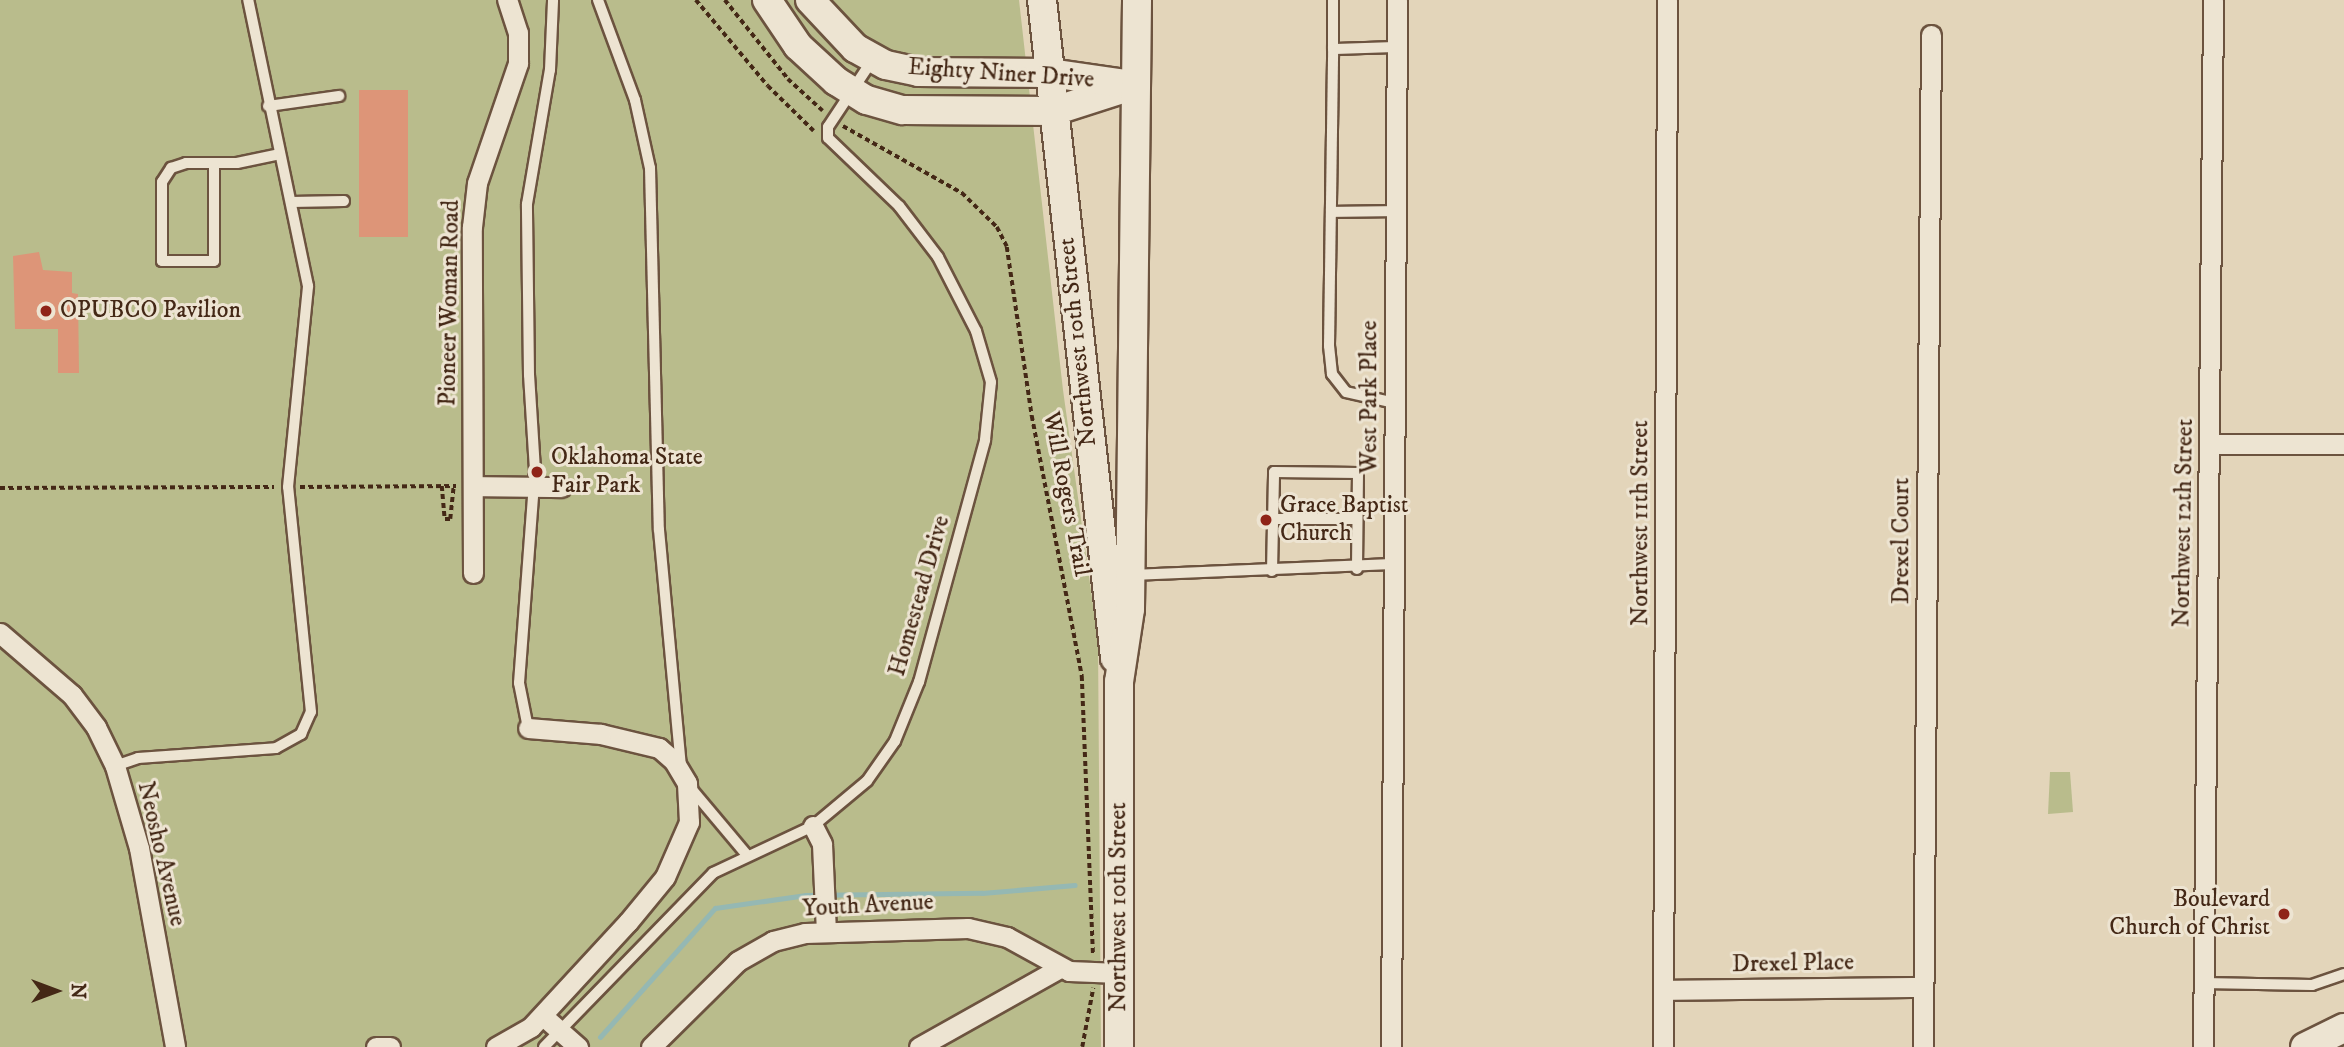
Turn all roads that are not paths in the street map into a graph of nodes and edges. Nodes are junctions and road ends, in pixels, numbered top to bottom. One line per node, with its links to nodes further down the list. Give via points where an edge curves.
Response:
1 (248, 0): 21 (lane)
2 (507, 0): 32 (street, Pioneer Woman Road, via 518,33 518,63 477,183 471,227)
3 (553, 0): 33 (lane, via 550,70 527,204)
4 (598, 0): 46 (lane, via 635,100 650,168 659,530)
5 (767, 0): 19 (main road, Eighty Niner Drive, via 798,46)
6 (810, 0): 16 (main road, Eighty Niner Drive, via 829,26)
7 (1042, 0): 17 (main road, Northwest 10th Street)
8 (1137, 0): 18 (main road, Northwest 10th Street)
9 (1333, 0): 15 (lane)
10 (1397, 0): 14 (street, West Park Place)
11 (1667, 0): 55 (street, Northwest 11th Street)
12 (2213, 0): 30 (street, Northwest 12th Street)
13 (1931, 35): 54 (street, Drexel Court)
14 (1397, 47): 15 (lane); 27 (street, West Park Place)
15 (1333, 49): 28 (lane)
16 (873, 58): 17 (main road, Eighty Niner Drive, via 918,72); 19 (lane)
17 (1050, 73): 18 (main road, Eighty Niner Drive); 22 (main road, Northwest 10th Street)
18 (1135, 85): 22 (main road, Eighty Niner Drive); 41 (main road, Northwest 10th Street)
19 (852, 92): 22 (main road, Eighty Niner Drive, via 903,110); 47 (lane, Homestead Drive, via 827,133 831,144 899,206 938,257 983,351 991,397 985,440 938,620 903,724 867,781)
20 (339, 96): 21 (lane)
21 (268, 106): 23 (lane)
22 (1054, 111): 43 (main road, Northwest 10th Street, via 1107,612)
23 (280, 154): 24 (lane); 26 (lane)
24 (214, 163): 24 (lane, via 171,167 162,182 162,261 214,261)
25 (344, 201): 26 (lane)
26 (291, 202): 45 (lane, via 309,299 288,487 311,695 308,725 290,743 276,748 138,758)
27 (1396, 211): 28 (lane); 29 (street, West Park Place)
28 (1331, 212): 29 (lane, via 1332,374 1351,396)
29 (1395, 403): 37 (street, West Park Place)
30 (2209, 444): 31 (street); 53 (street, Northwest 12th Street)
31 (2344, 444)
32 (474, 486): 33 (street); 40 (street, Pioneer Woman Road)
33 (535, 487): 34 (street); 44 (lane, via 519,683)
34 (561, 488)
35 (1273, 519): 36 (lane); 36 (lane, via 1274,472 1358,473); 39 (lane)
36 (1356, 519): 38 (lane)
37 (1393, 564): 38 (lane); 68 (street, West Park Place)
38 (1357, 569): 39 (lane)
39 (1272, 571): 41 (lane)
40 (473, 573)
41 (1130, 575): 43 (main road, Northwest 10th Street)
42 (0, 633): 45 (street, Neosho Avenue, via 72,695 96,727)
43 (1119, 682): 51 (main road, Northwest 10th Street)
44 (528, 728): 46 (street, via 601,734 659,748)
45 (115, 766): 59 (street, Neosho Avenue, via 136,836)
46 (684, 777): 48 (lane); 56 (street, via 689,822 665,877)
47 (813, 826): 48 (lane, Homestead Drive); 49 (street, via 822,844)
48 (746, 854): 58 (lane, Homestead Drive, via 695,888)
49 (825, 921): 50 (street, Youth Avenue, via 968,928 1007,937); 65 (street, Youth Avenue, via 748,955 710,986)
50 (1060, 968): 51 (street, Youth Avenue); 66 (street)
51 (1119, 973): 67 (main road, Northwest 10th Street)
52 (2344, 974): 53 (lane, via 2312,985)
53 (2203, 984): 71 (street, Northwest 12th Street)
54 (1923, 987): 55 (street, Drexel Place); 70 (street, Drexel Court)
55 (1664, 990): 69 (street, Northwest 11th Street)
56 (543, 1016): 58 (street); 62 (street, via 513,1041)
57 (2344, 1028): 72 (main road)
58 (559, 1030): 63 (lane, Homestead Drive); 64 (street)
59 (175, 1047)
60 (376, 1047): 61 (street)
61 (390, 1047)
62 (496, 1047)
63 (544, 1047)
64 (579, 1047)
65 (651, 1047)
66 (919, 1047)
67 (1118, 1047)
68 (1391, 1047)
69 (1663, 1047)
70 (1923, 1047)
71 (2203, 1047)
72 (2305, 1047)

